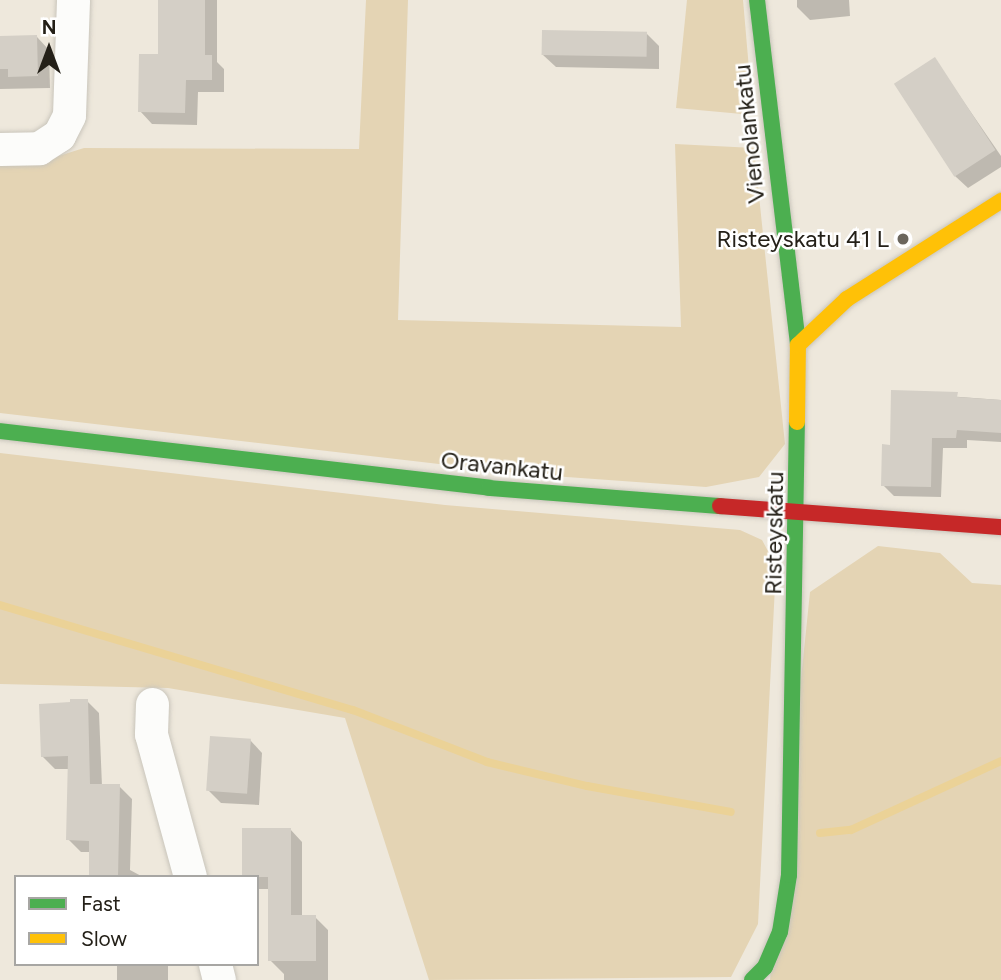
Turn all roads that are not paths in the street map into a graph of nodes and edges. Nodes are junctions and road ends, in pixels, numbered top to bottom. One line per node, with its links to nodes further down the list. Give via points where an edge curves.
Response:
1 (73, 0): 3 (street, via 69,115 59,135 39,148)
2 (757, 0): 5 (street, Vienolankatu)
3 (0, 149)
4 (1001, 201): 5 (street, via 848,299)
5 (798, 345): 7 (street, Risteyskatu)
6 (0, 431): 7 (street, Oravankatu, via 475,487)
7 (798, 514): 8 (street, Oravankatu); 11 (street, Risteyskatu, via 789,875 780,932 765,967)
8 (1001, 527)
9 (152, 704): 10 (street, via 150,734)
10 (189, 875)
11 (752, 980)

